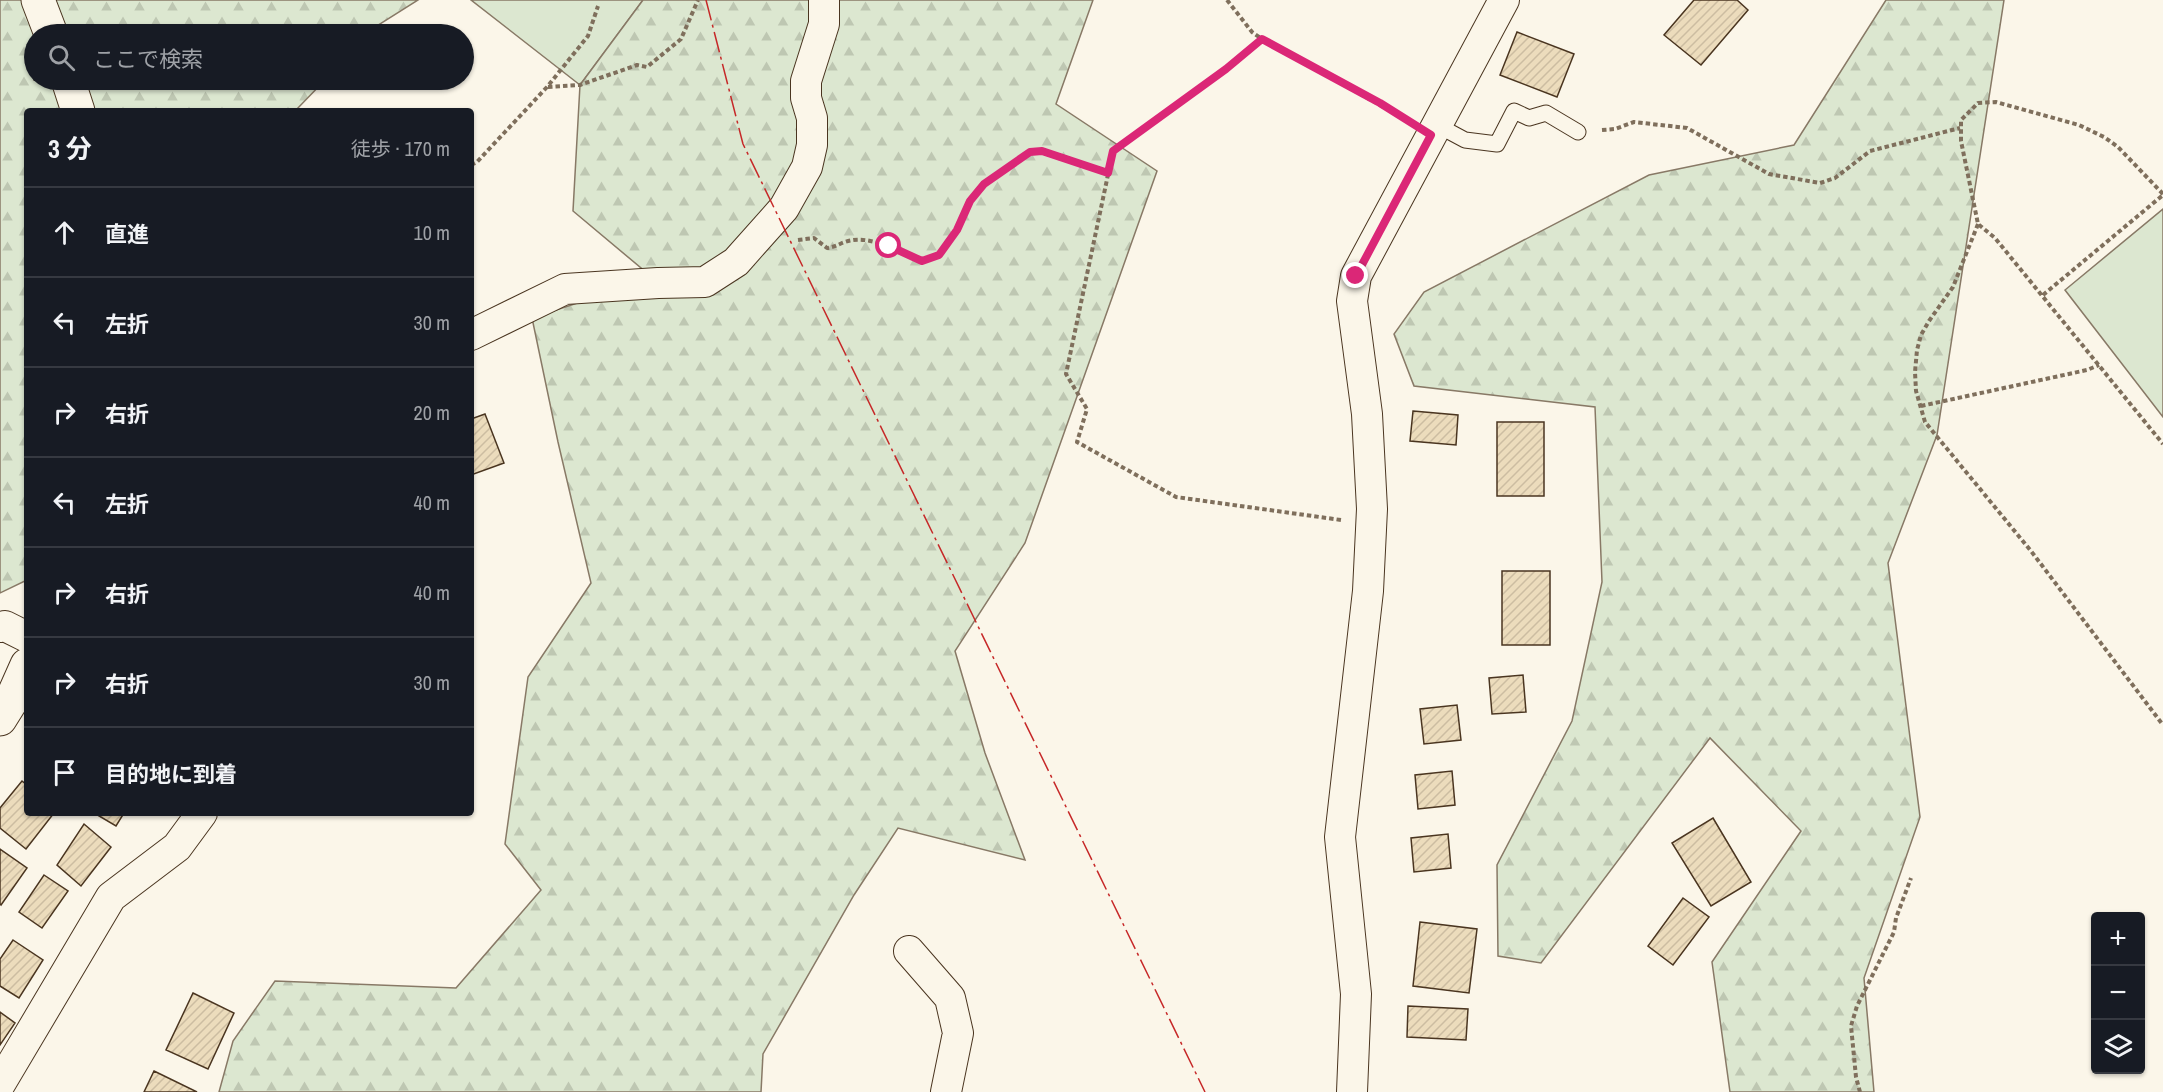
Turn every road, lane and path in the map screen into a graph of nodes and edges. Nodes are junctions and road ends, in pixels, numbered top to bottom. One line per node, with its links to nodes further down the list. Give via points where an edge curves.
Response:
1 (38, 0): 7 (street)
2 (698, 0): 9 (path, via 681,39 647,68 637,65 580,85)
3 (824, 0): 21 (street, via 824,24 806,81 812,118 807,167 784,208 736,262 705,282 565,289)
4 (1227, 0): 8 (path)
5 (1504, 0): 13 (street)
6 (598, 6): 9 (path, via 588,36)
7 (47, 24)
8 (1262, 39): 13 (path); 16 (path, via 1113,151)
9 (547, 87): 15 (path)
10 (71, 90): 11 (street)
11 (77, 108)
12 (1960, 128): 14 (path, via 1870,151 1835,178 1820,183 1769,174 1688,128 1634,122 1615,129); 17 (path, via 1961,120 1978,103 1996,102 2079,125 2118,147); 18 (path)
13 (1434, 130): 14 (lane, via 1465,140 1497,144 1514,111 1529,118 1546,113); 25 (street, via 1356,276 1352,301 1367,414)
14 (1578, 132)
15 (474, 164)
16 (1108, 173): 19 (path, via 1042,151 1030,152 984,184 939,255 922,261 864,240 827,248 814,238); 25 (path, via 1066,374 1087,410 1077,442 1176,497)
17 (2163, 195): 20 (path)
18 (1978, 224): 20 (path, via 1995,238); 23 (path, via 1953,286 1921,335 1915,372)
19 (789, 243)
20 (2043, 295): 22 (path)
21 (474, 334)
22 (2099, 365): 23 (path); 24 (path)
23 (1921, 406): 30 (path, via 1925,422 2031,551)
24 (2163, 444)
25 (1371, 524): 36 (street, via 1368,591 1340,837 1356,994)
26 (0, 627): 27 (street)
27 (24, 636)
28 (24, 672): 29 (street)
29 (0, 718)
30 (2163, 725)
31 (200, 816): 34 (street, via 177,847 111,897)
32 (1911, 878): 37 (path, via 1894,932 1851,1026)
33 (909, 951): 35 (street, via 950,998 958,1033)
34 (0, 1084)
35 (945, 1092)
36 (1352, 1092)
37 (1860, 1092)

